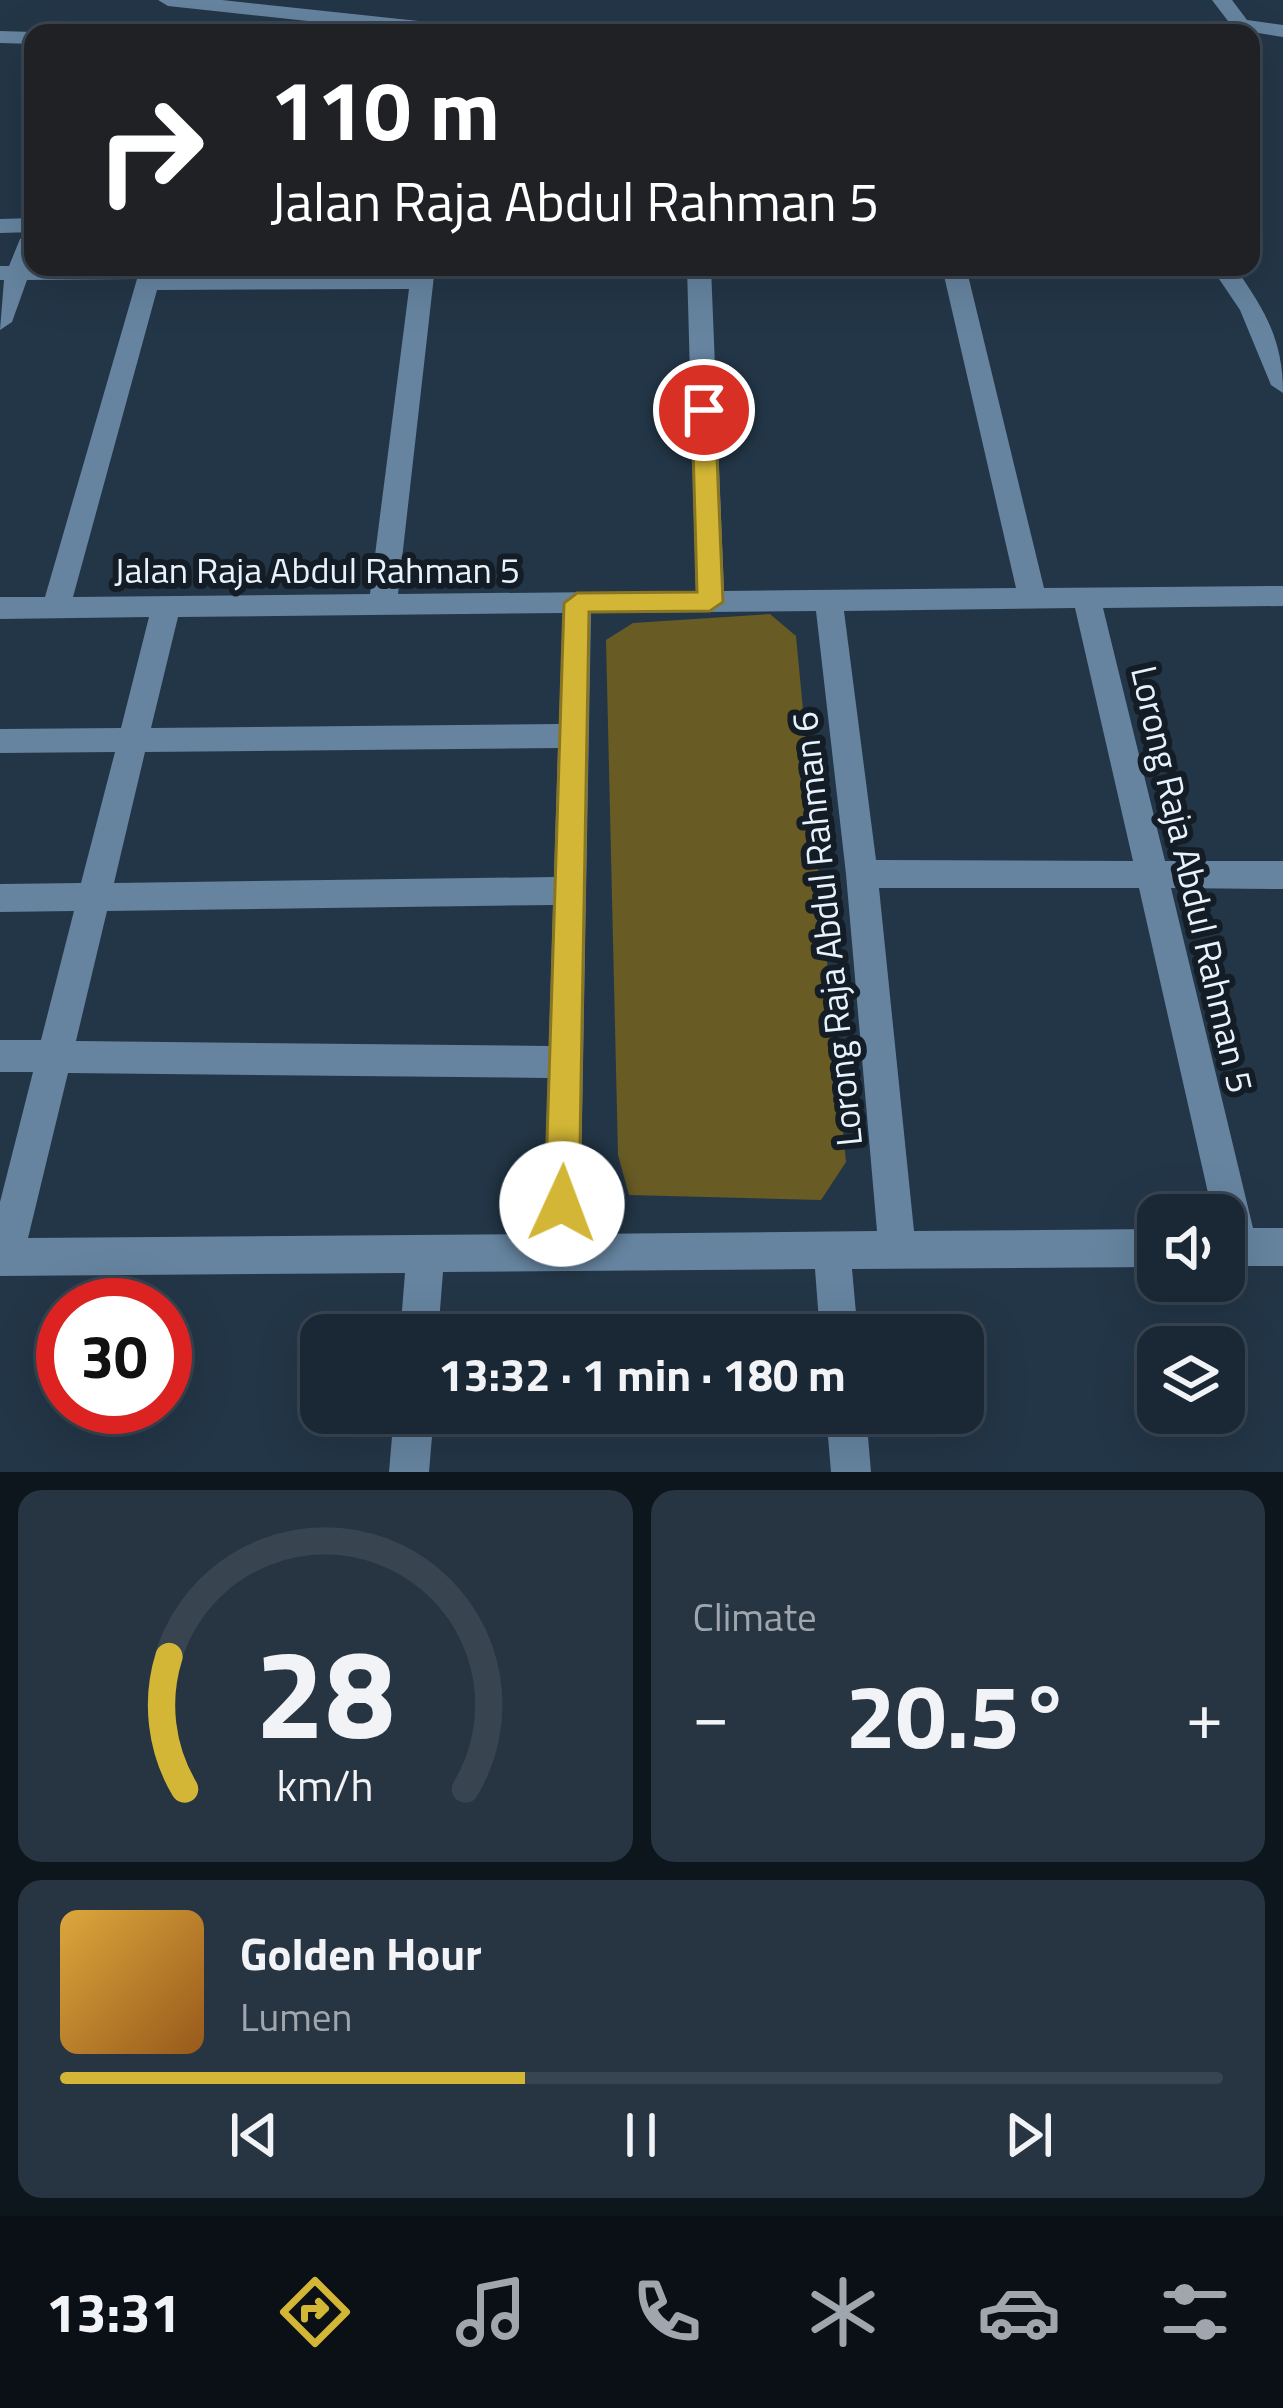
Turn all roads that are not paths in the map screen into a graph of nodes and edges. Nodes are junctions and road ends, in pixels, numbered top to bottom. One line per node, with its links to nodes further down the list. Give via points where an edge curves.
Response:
1 (168, 0): 3 (street)
2 (1222, 0): 6 (street)
3 (201, 3): 4 (street)
4 (315, 8): 5 (street)
5 (405, 24)
6 (1240, 24)
7 (9, 273): 13 (street)
8 (150, 276): 22 (street)
9 (422, 276): 21 (street)
10 (699, 276): 19 (street)
11 (956, 276): 17 (street)
12 (1229, 276): 14 (street)
13 (0, 322)
14 (1283, 385)
15 (1283, 596): 16 (street, Jalan Raja Abdul Rahman 5)
16 (1087, 598): 17 (street, Jalan Raja Abdul Rahman 5); 29 (street, Lorong Raja Abdul Rahman 5)
17 (1033, 599): 18 (street, Jalan Raja Abdul Rahman 5)
18 (829, 601): 19 (street, Jalan Raja Abdul Rahman 5); 28 (street, Lorong Raja Abdul Rahman 6)
19 (710, 602): 20 (street, Jalan Raja Abdul Rahman 5)
20 (577, 603): 21 (street, Jalan Raja Abdul Rahman 5); 25 (street)
21 (382, 604): 23 (street, Jalan Raja Abdul Rahman 5)
22 (56, 607): 23 (street, Jalan Raja Abdul Rahman 5); 24 (street, Jalan Raja Abdul Rahman 5)
23 (166, 607): 27 (street)
24 (0, 608)
25 (576, 736): 27 (street); 31 (street)
26 (0, 741): 27 (street)
27 (134, 741): 33 (street)
28 (862, 874): 29 (street); 42 (street, Lorong Raja Abdul Rahman 6)
29 (1151, 874): 30 (street); 37 (street, Lorong Raja Abdul Rahman 5)
30 (1283, 874)
31 (571, 891): 33 (street); 36 (street)
32 (0, 898): 33 (street)
33 (94, 898): 35 (street)
34 (0, 1055): 35 (street)
35 (55, 1056): 36 (street); 45 (street)
36 (566, 1061): 43 (street)
37 (1220, 1194)
38 (1245, 1247): 39 (street)
39 (1283, 1247)
40 (1137, 1248): 42 (street)
41 (832, 1250): 42 (street); 43 (street); 47 (street)
42 (897, 1250)
43 (560, 1252): 44 (street)
44 (425, 1253): 45 (street); 46 (street)
45 (2, 1257)
46 (421, 1314)
47 (837, 1314)
48 (412, 1434): 50 (street)
49 (847, 1434): 51 (street)
50 (409, 1472)
51 (850, 1472)

